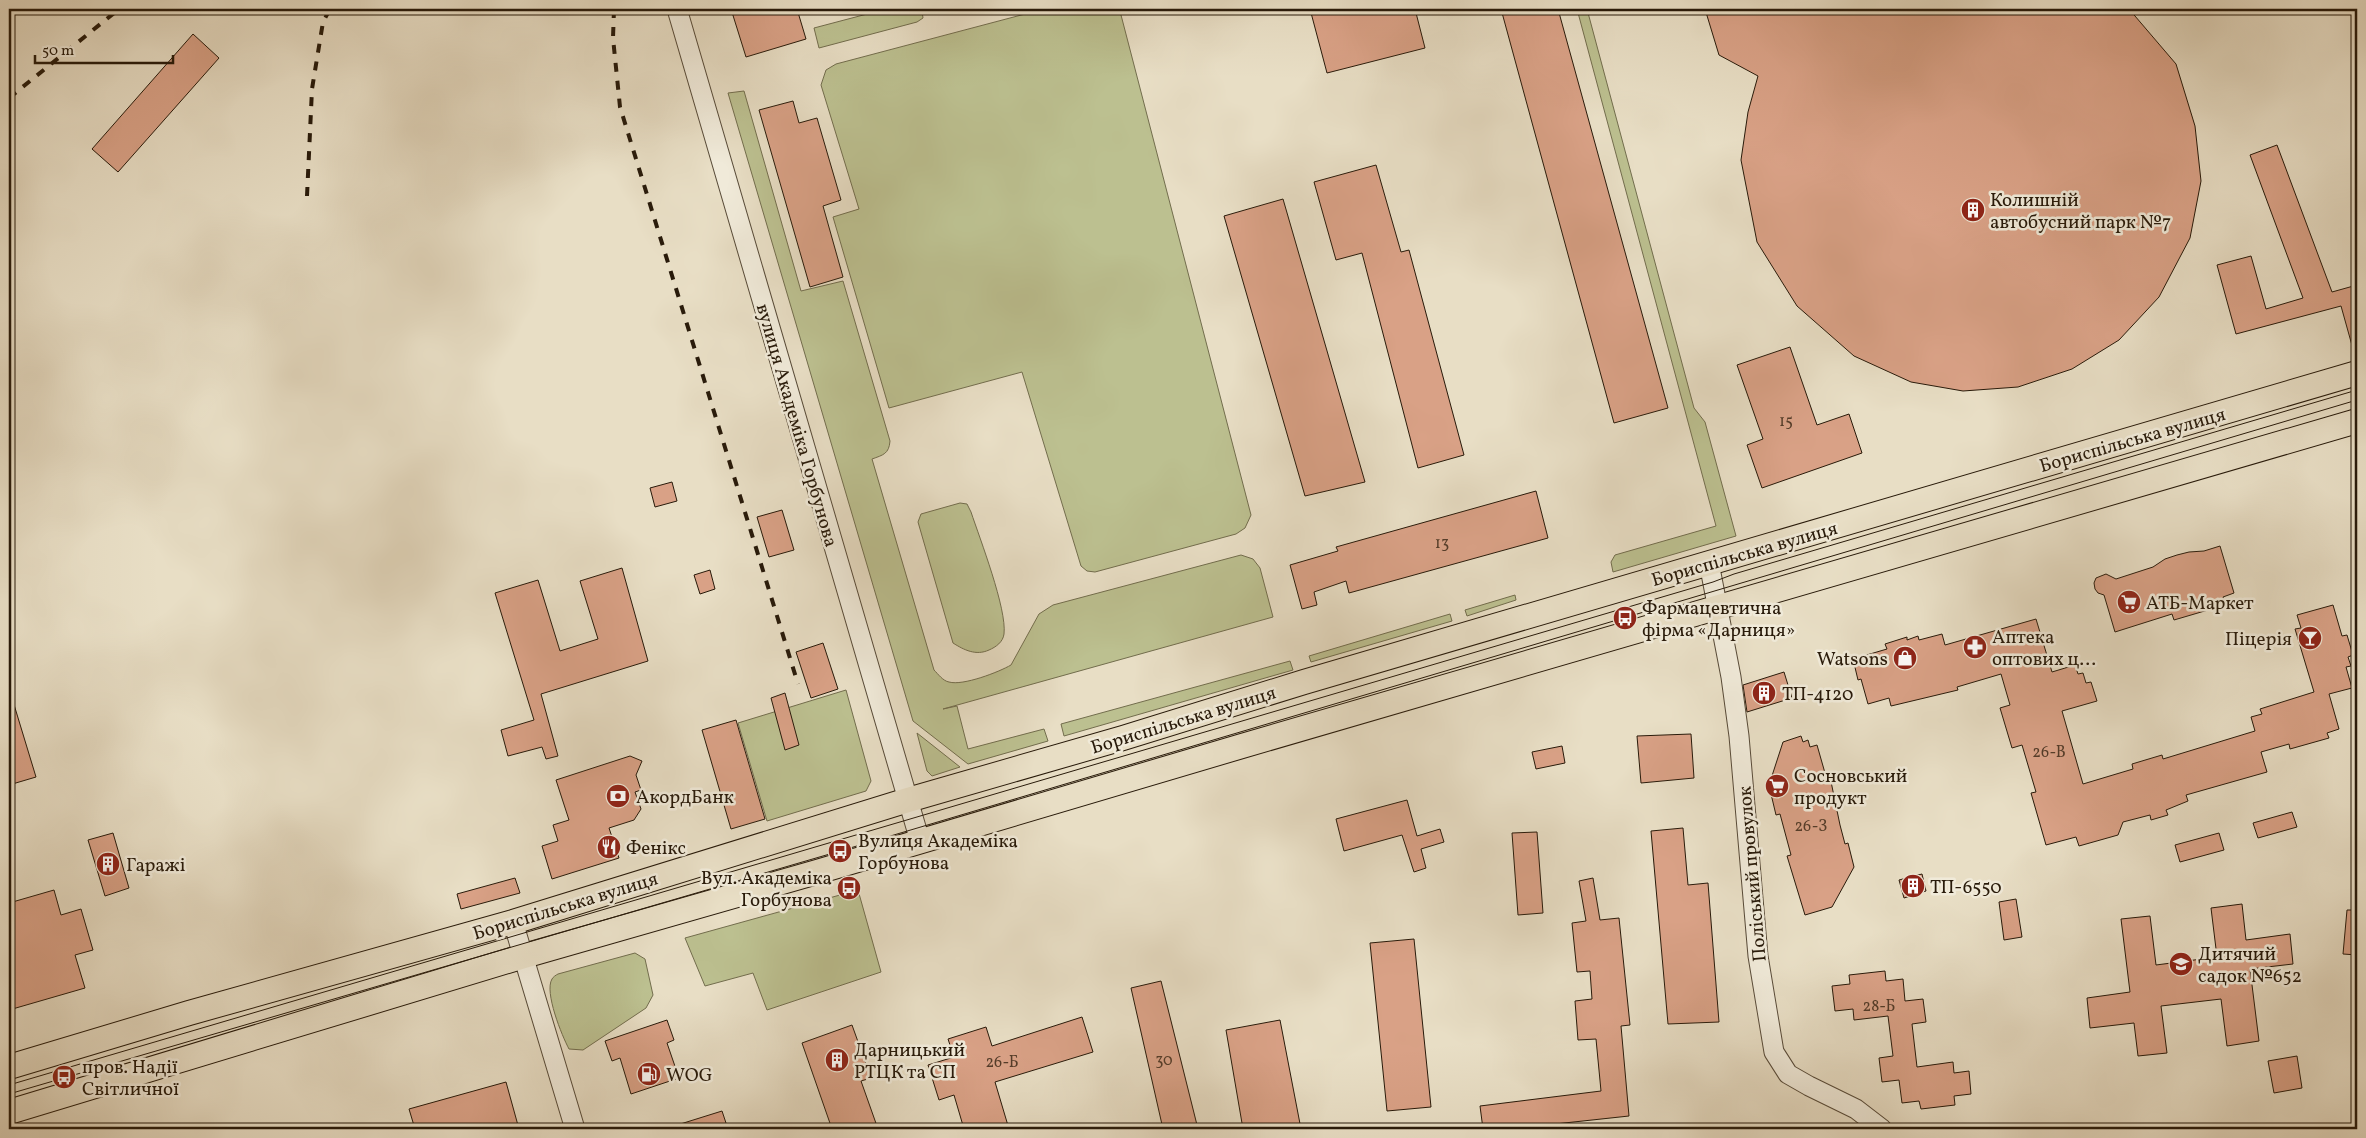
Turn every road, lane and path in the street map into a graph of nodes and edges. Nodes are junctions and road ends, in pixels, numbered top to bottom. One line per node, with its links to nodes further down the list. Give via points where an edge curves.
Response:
1 (677, 9): 6 (street, вулиця Академіка Горбунова)
2 (2357, 373): 4 (main road, Бориспільська вулиця)
3 (2357, 421): 5 (main road, Бориспільська вулиця)
4 (1709, 563): 5 (street, Поліський провулок); 6 (main road, Бориспільська вулиця)
5 (1718, 607): 7 (main road, Бориспільська вулиця); 13 (street, Поліський провулок, via 1739,736 1758,956 1774,1052 1788,1074 1856,1109)
6 (908, 800): 7 (street, вулиця Академіка Горбунова); 8 (main road, Бориспільська вулиця)
7 (920, 840): 9 (main road, Бориспільська вулиця)
8 (513, 922): 9 (street); 10 (main road, Бориспільська вулиця)
9 (524, 956): 11 (main road, Бориспільська вулиця); 12 (street)
10 (9, 1066)
11 (9, 1112)
12 (575, 1129)
13 (1882, 1129)

